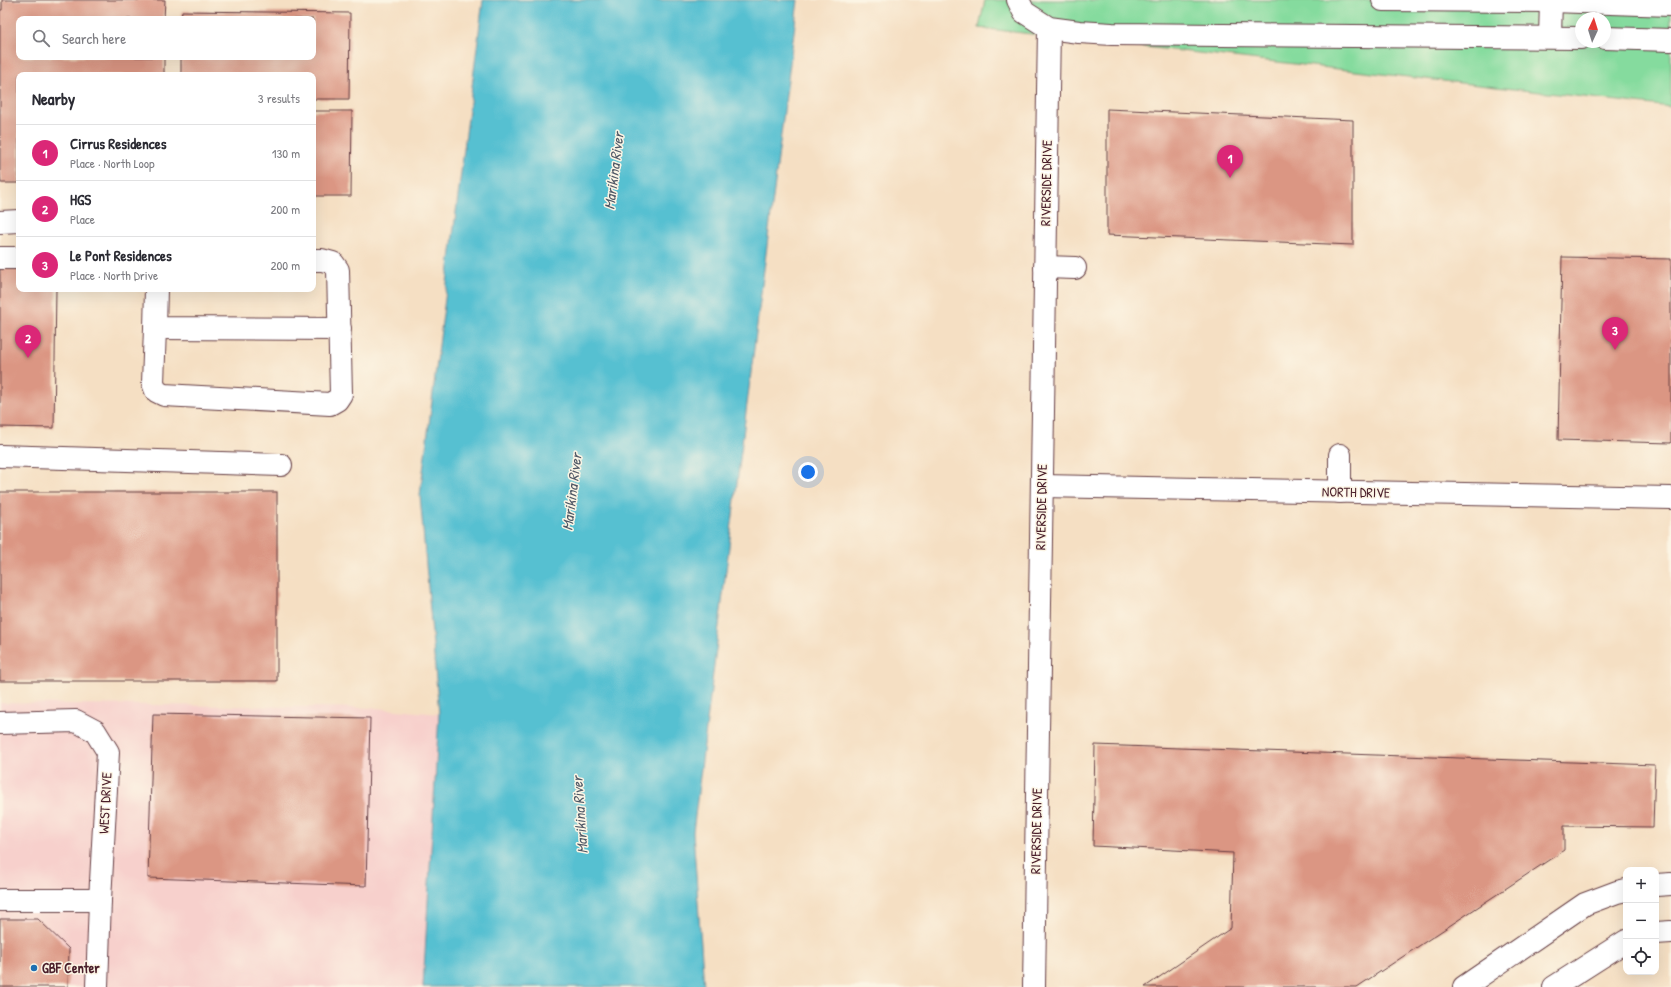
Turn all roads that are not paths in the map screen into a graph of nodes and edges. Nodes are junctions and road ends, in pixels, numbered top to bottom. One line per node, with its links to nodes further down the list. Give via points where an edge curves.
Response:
1 (1383, 0): 2 (street)
2 (1551, 1): 4 (street); 6 (street)
3 (1027, 4): 5 (street)
4 (1671, 5)
5 (1049, 28): 6 (street, via 1112,34); 15 (street, RIVERSIDE DRIVE)
6 (1550, 37): 7 (street)
7 (1575, 38)
8 (1611, 38): 9 (street)
9 (1671, 40)
10 (16, 221): 11 (street)
11 (0, 222)
12 (0, 258): 13 (street)
13 (16, 258)
14 (316, 260): 19 (street, via 333,263 338,270)
15 (1045, 267): 16 (street); 23 (street, RIVERSIDE DRIVE)
16 (1075, 268)
17 (156, 292): 18 (street)
18 (155, 328): 19 (street); 19 (street, via 153,383 156,390 164,395 330,404 341,394)
19 (340, 329)
20 (1340, 455): 24 (street)
21 (0, 456): 22 (street)
22 (281, 465)
23 (1042, 486): 24 (street, NORTH DRIVE); 36 (street, RIVERSIDE DRIVE)
24 (1340, 492): 25 (street, NORTH DRIVE)
25 (1671, 498)
26 (0, 723): 31 (street, WEST DRIVE, via 76,721 95,731 108,752)
27 (1671, 884): 28 (street)
28 (1659, 885)
29 (1623, 891): 37 (street, via 1585,904)
30 (0, 900): 31 (street)
31 (100, 900): 35 (street, WEST DRIVE)
32 (1671, 932): 33 (street)
33 (1659, 933)
34 (1623, 943): 38 (street)
35 (97, 987)
36 (1034, 987)
37 (1464, 987)
38 (1554, 987)

